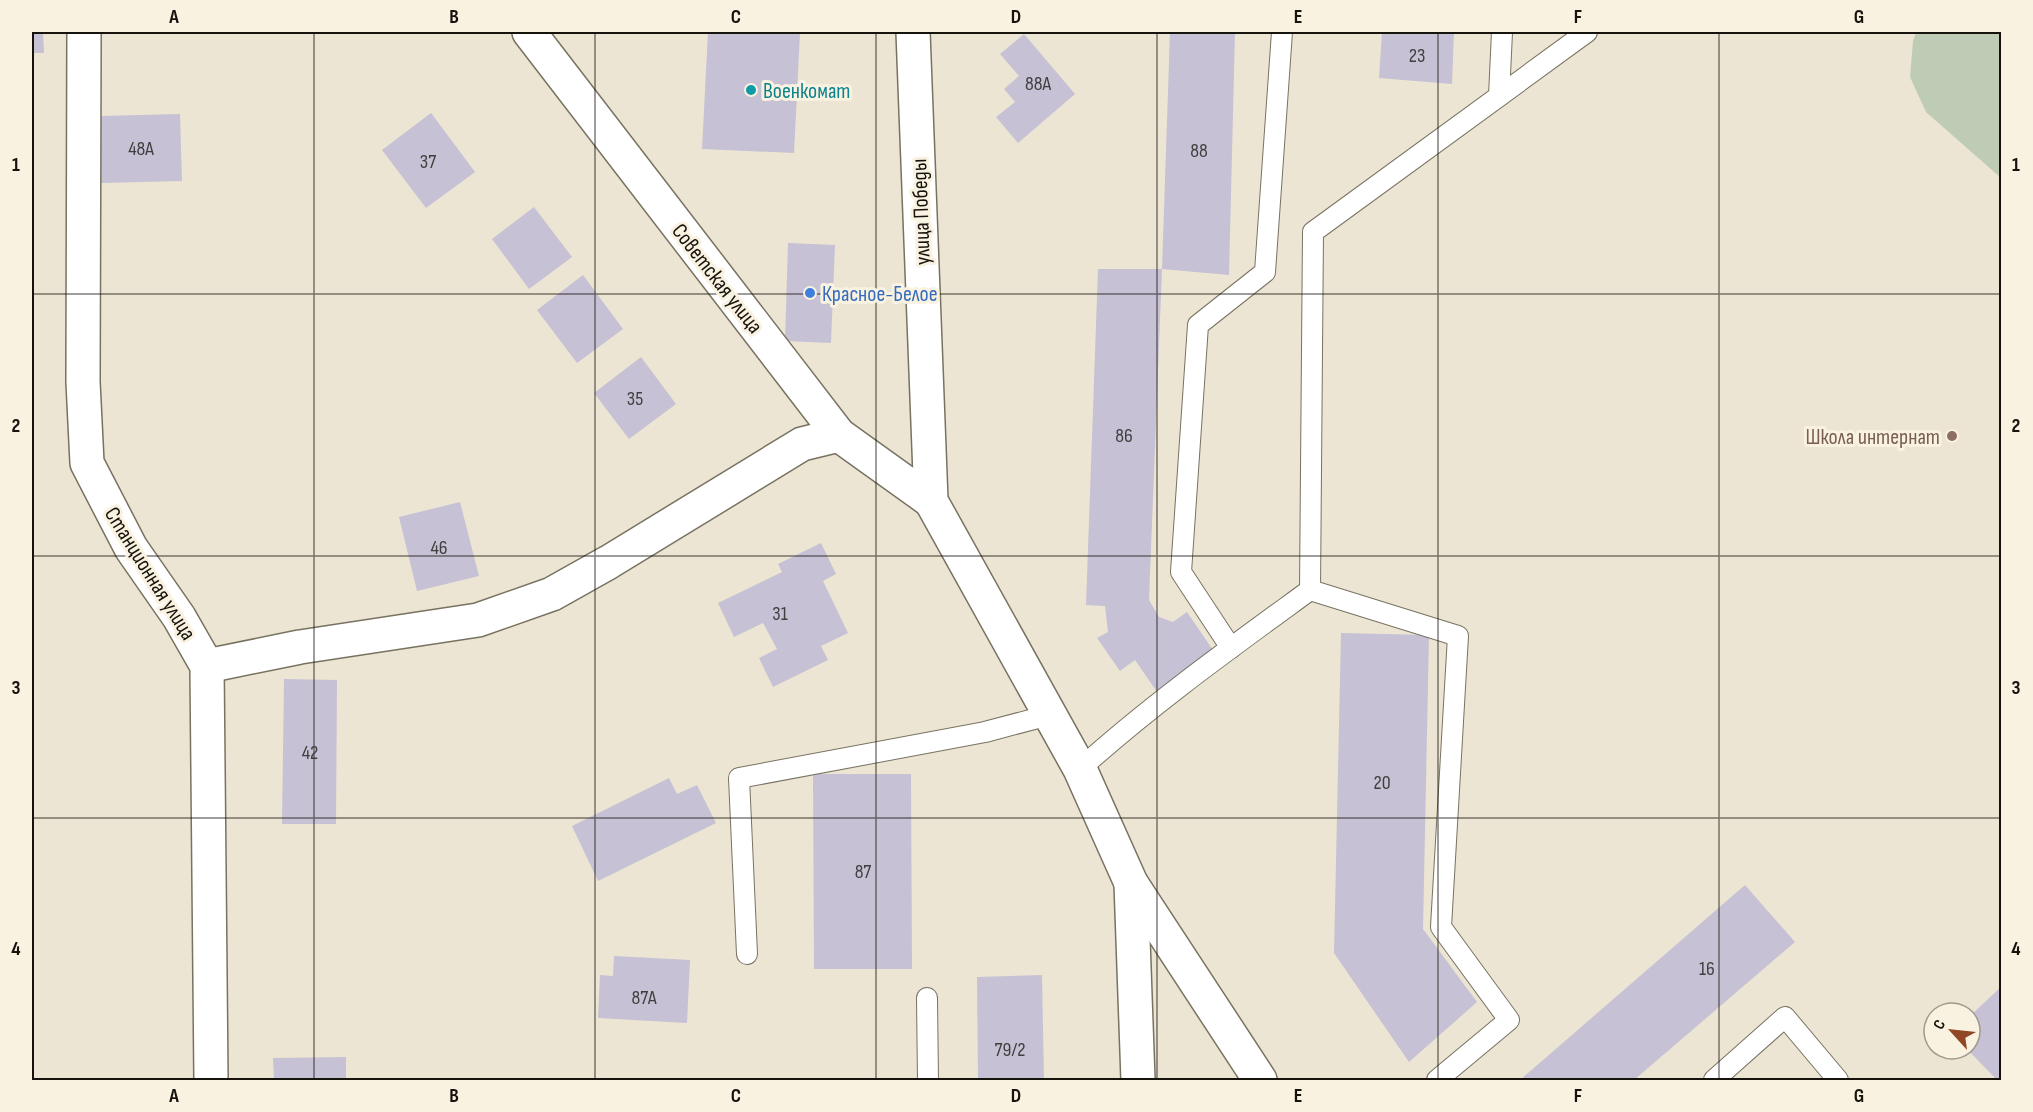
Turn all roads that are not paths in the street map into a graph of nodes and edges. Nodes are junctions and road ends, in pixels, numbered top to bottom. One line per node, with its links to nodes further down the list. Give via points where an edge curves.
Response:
1 (84, 32): 12 (street, Станционная улица, via 83,382 87,463 131,548 179,616)
2 (529, 32): 8 (street, Советская улица)
3 (913, 32): 9 (street, улица Победы)
4 (1282, 32): 11 (lane, via 1265,272 1198,325 1181,572)
5 (1502, 32): 7 (lane)
6 (1587, 32): 7 (lane)
7 (1498, 96): 10 (lane, via 1313,232)
8 (839, 435): 9 (street, Советская улица); 12 (street, via 802,444 552,594 478,620 300,647)
9 (931, 501): 13 (street)
10 (1310, 590): 11 (lane); 22 (lane, via 1458,636 1441,927 1509,1020)
11 (1232, 648): 14 (lane)
12 (207, 666): 18 (street, Станционная улица)
13 (1048, 715): 14 (street); 16 (lane, via 985,732 739,778)
14 (1080, 769): 15 (street)
15 (1131, 883): 20 (street); 21 (street)
16 (747, 954)
17 (927, 998): 19 (lane)
18 (211, 1080)
19 (928, 1080)
20 (1138, 1080)
21 (1260, 1080)
22 (1437, 1080)
23 (1714, 1080): 24 (lane, via 1785,1017)
24 (1838, 1080)

